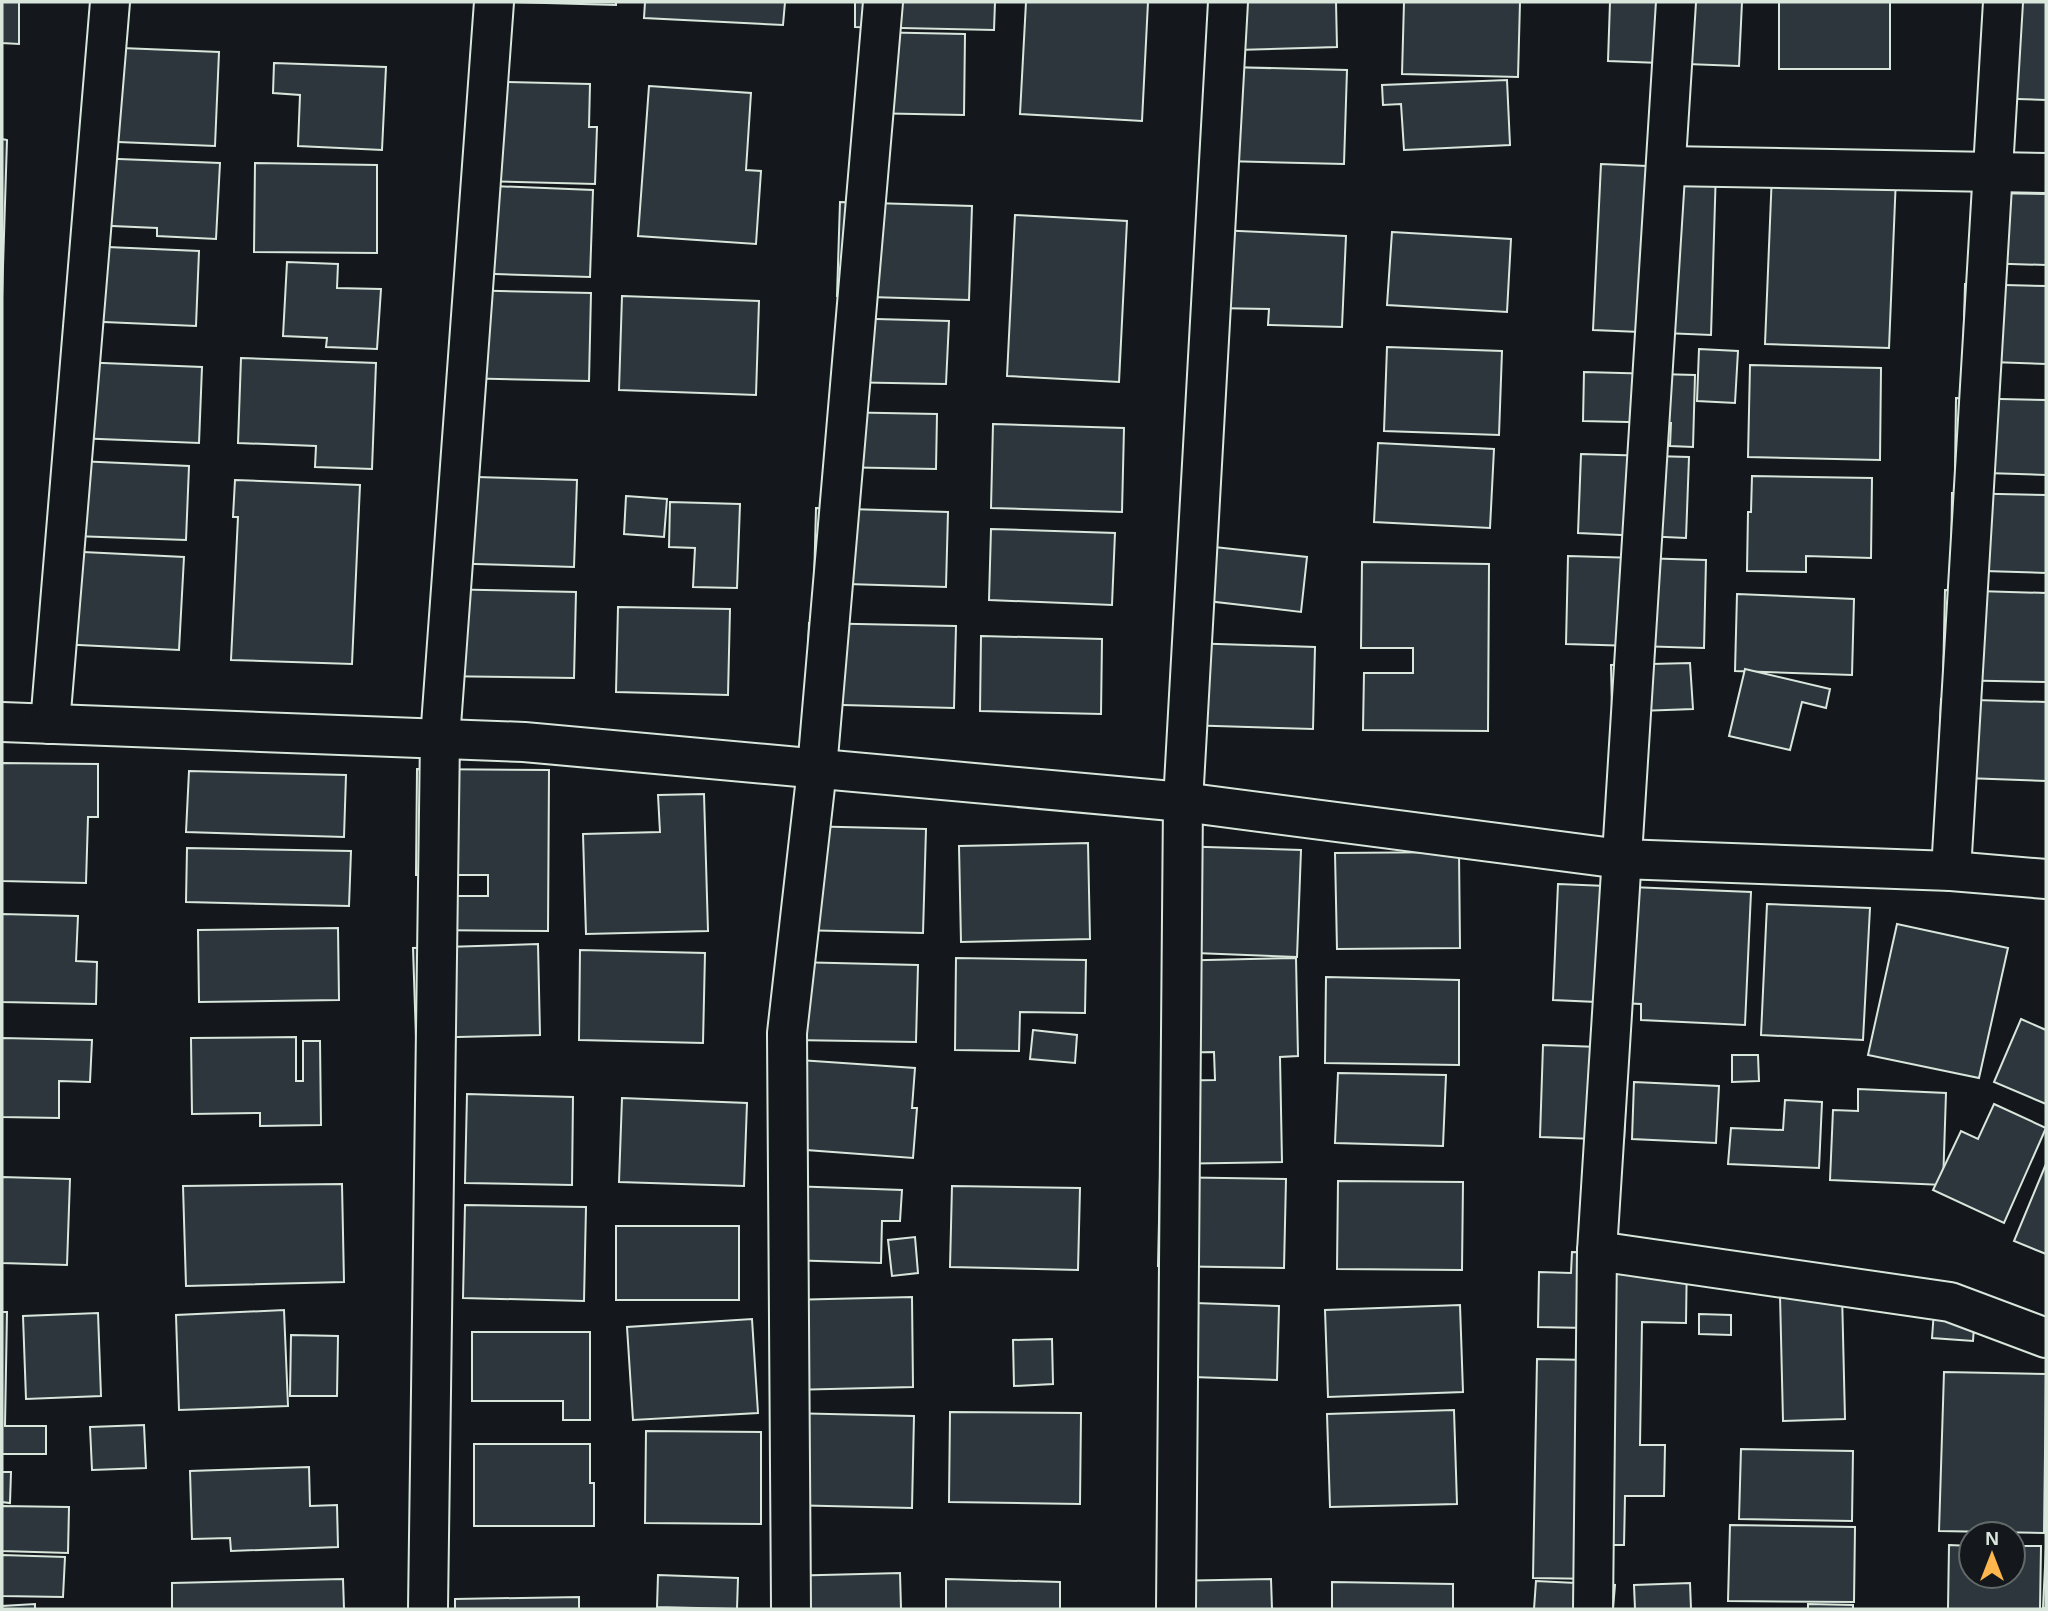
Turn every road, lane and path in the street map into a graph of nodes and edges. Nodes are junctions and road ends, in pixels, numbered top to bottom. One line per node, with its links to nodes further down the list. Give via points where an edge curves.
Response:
1 (110, 2): 11 (street)
2 (494, 2): 12 (street)
3 (883, 2): 13 (street)
4 (1228, 2): 14 (street)
5 (1676, 2): 7 (street)
6 (2003, 2): 8 (street)
7 (1666, 166): 8 (street); 15 (street)
8 (1992, 173): 9 (street); 16 (street)
9 (2046, 173)
10 (2, 722): 11 (street)
11 (50, 724): 12 (street)
12 (440, 739): 13 (street, via 524,742); 20 (street)
13 (817, 769): 14 (street); 21 (street, via 787,1033)
14 (1182, 802): 15 (street); 22 (street)
15 (1621, 859): 16 (street); 18 (street)
16 (1951, 871): 17 (street)
17 (2046, 879)
18 (1597, 1251): 19 (street, via 1950,1302); 23 (street)
19 (2046, 1338)
20 (428, 1609)
21 (791, 1609)
22 (1176, 1609)
23 (1593, 1609)

